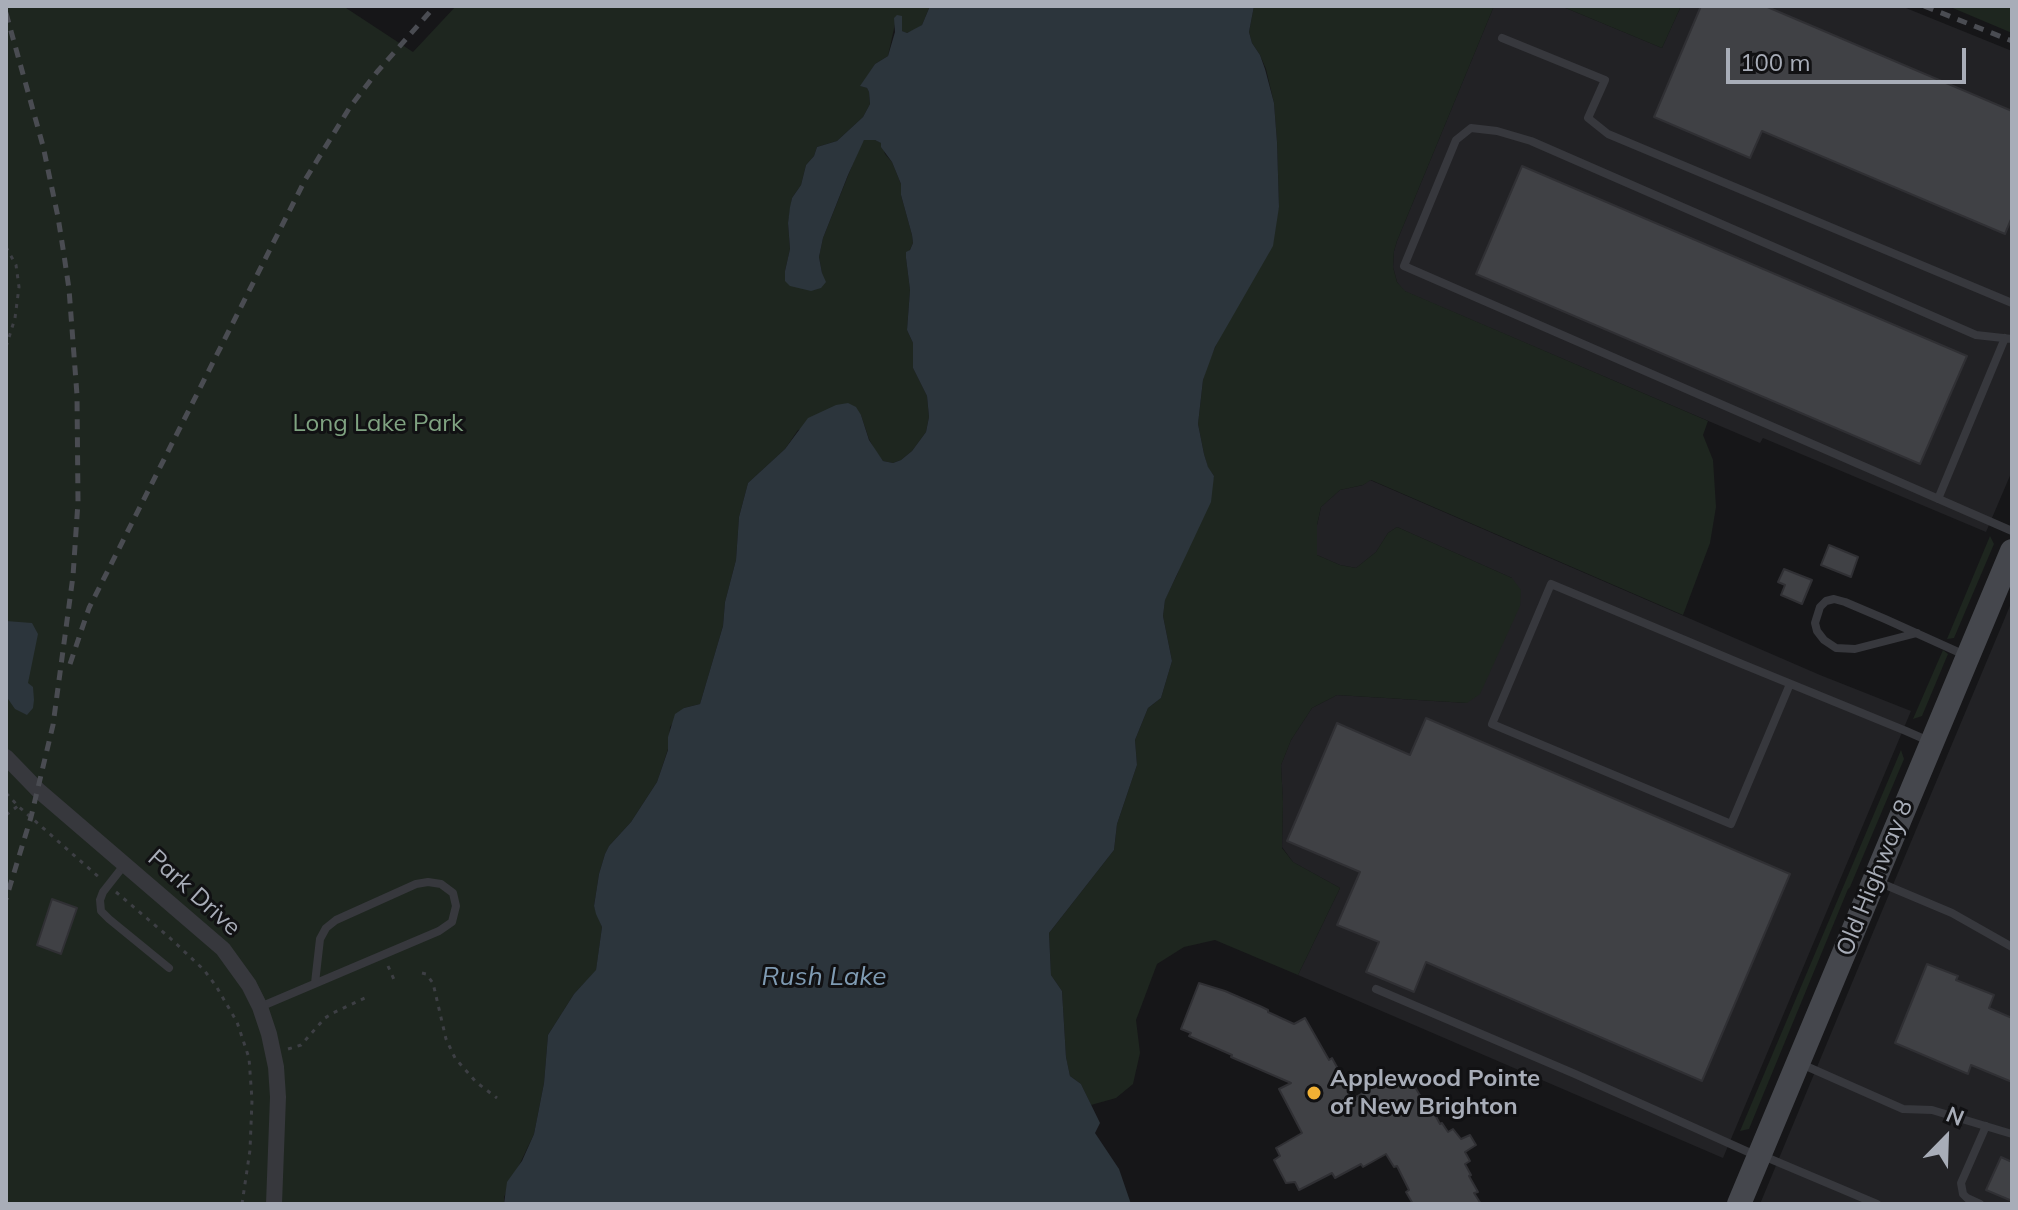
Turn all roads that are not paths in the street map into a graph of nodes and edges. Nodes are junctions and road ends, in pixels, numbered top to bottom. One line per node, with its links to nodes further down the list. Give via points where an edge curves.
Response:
1 (1502, 38): 2 (lane, via 1605,80 1588,118 1608,134)
2 (2012, 303)
3 (2009, 338): 4 (lane); 4 (lane, via 1976,335 1531,141 1471,128 1456,140 1404,266)
4 (1938, 499): 5 (lane)
5 (2012, 531)
6 (2012, 551): 7 (street, Old Highway 8)
7 (2006, 583): 9 (street, Old Highway 8)
8 (1917, 633): 8 (lane, via 1834,599 1820,607 1815,623 1824,640 1836,648 1855,649); 9 (lane)
9 (1968, 656): 11 (street, Old Highway 8)
10 (1790, 684): 10 (lane, via 1551,584 1492,724 1731,824); 11 (lane)
11 (1931, 742): 14 (street, Old Highway 8)
12 (6, 757): 13 (street, Park Drive)
13 (125, 864): 16 (lane, via 103,892 101,911); 19 (street, Park Drive, via 223,949)
14 (1875, 880): 15 (lane, via 1952,913); 20 (street, Old Highway 8)
15 (2012, 947)
16 (169, 968)
17 (315, 983): 17 (lane, via 439,931 452,922 453,893 441,884 416,884 336,920 320,939); 19 (lane)
18 (1376, 989): 23 (lane)
19 (260, 1007): 24 (street, Park Drive, via 274,1053 278,1097)
20 (1798, 1063): 21 (lane, via 1903,1109 1932,1110); 23 (street, Old Highway 8)
21 (1986, 1126): 22 (lane); 27 (lane, via 1961,1183 1963,1194)
22 (2012, 1134)
23 (1760, 1156): 25 (street, Old Highway 8); 26 (lane)
24 (274, 1204)
25 (1739, 1204)
26 (1877, 1204)
27 (1980, 1204)

